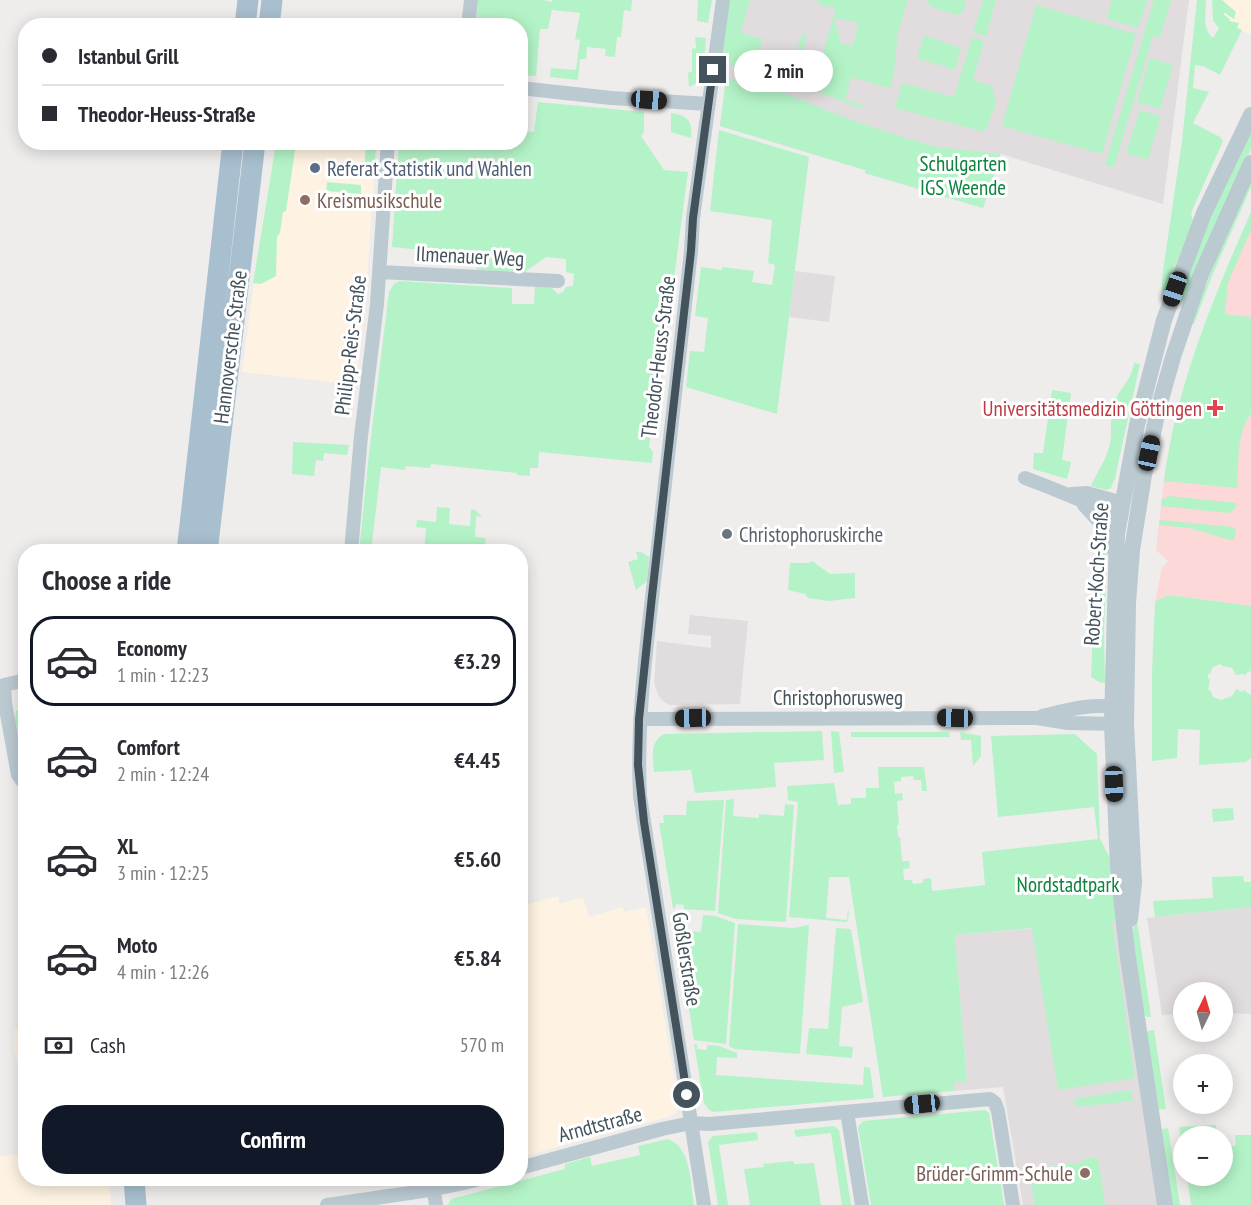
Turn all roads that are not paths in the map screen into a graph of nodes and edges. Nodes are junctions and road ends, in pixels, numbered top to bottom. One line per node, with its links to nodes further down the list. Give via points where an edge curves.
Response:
1 (248, 0): 5 (main road)
2 (272, 0): 6 (main road)
3 (471, 0): 7 (street)
4 (723, 0): 9 (street, Theodor-Heuss-Straße)
5 (246, 18)
6 (270, 18)
7 (469, 18)
8 (528, 89): 9 (street)
9 (709, 104): 26 (street, Theodor-Heuss-Straße, via 693,218)
10 (1251, 115): 19 (street, Robert-Koch-Straße, via 1204,213 1164,320 1137,425)
11 (232, 150): 20 (main road, Hannoversche Straße)
12 (254, 150): 21 (main road, Hannoversche Straße)
13 (388, 150): 15 (street, Philipp-Reis-Straße)
14 (1251, 163): 25 (street, Robert-Koch-Straße, via 1200,277 1158,410 1132,550 1128,687)
15 (380, 272): 16 (street, Ilmenauer Weg); 22 (street, Philipp-Reis-Straße)
16 (558, 282)
17 (1025, 478): 18 (street)
18 (1074, 497): 19 (street); 23 (street, via 1104,527)
19 (1122, 509): 23 (street, Robert-Koch-Straße)
20 (187, 544)
21 (208, 544)
22 (352, 544)
23 (1115, 556): 25 (street, Robert-Koch-Straße)
24 (18, 682): 27 (street, via 4,685)
25 (1119, 717): 26 (street, Christophorusweg, via 1068,723 1037,718); 40 (street, Robert-Koch-Straße, via 1134,883 1127,951)
26 (639, 719): 29 (street, Goßlerstraße, via 640,796)
27 (18, 775)
28 (847, 1112): 29 (street, Arndtstraße); 38 (street); 39 (street, Arndtstraße, via 990,1099 998,1111)
29 (692, 1123): 30 (street, Arndtstraße); 37 (street, Goßlerstraße)
30 (528, 1166)
31 (135, 1186): 34 (main road)
32 (423, 1186): 35 (street)
33 (433, 1186): 36 (street)
34 (136, 1205)
35 (327, 1205)
36 (436, 1205)
37 (704, 1205)
38 (862, 1205)
39 (1013, 1205)
40 (1165, 1205)

